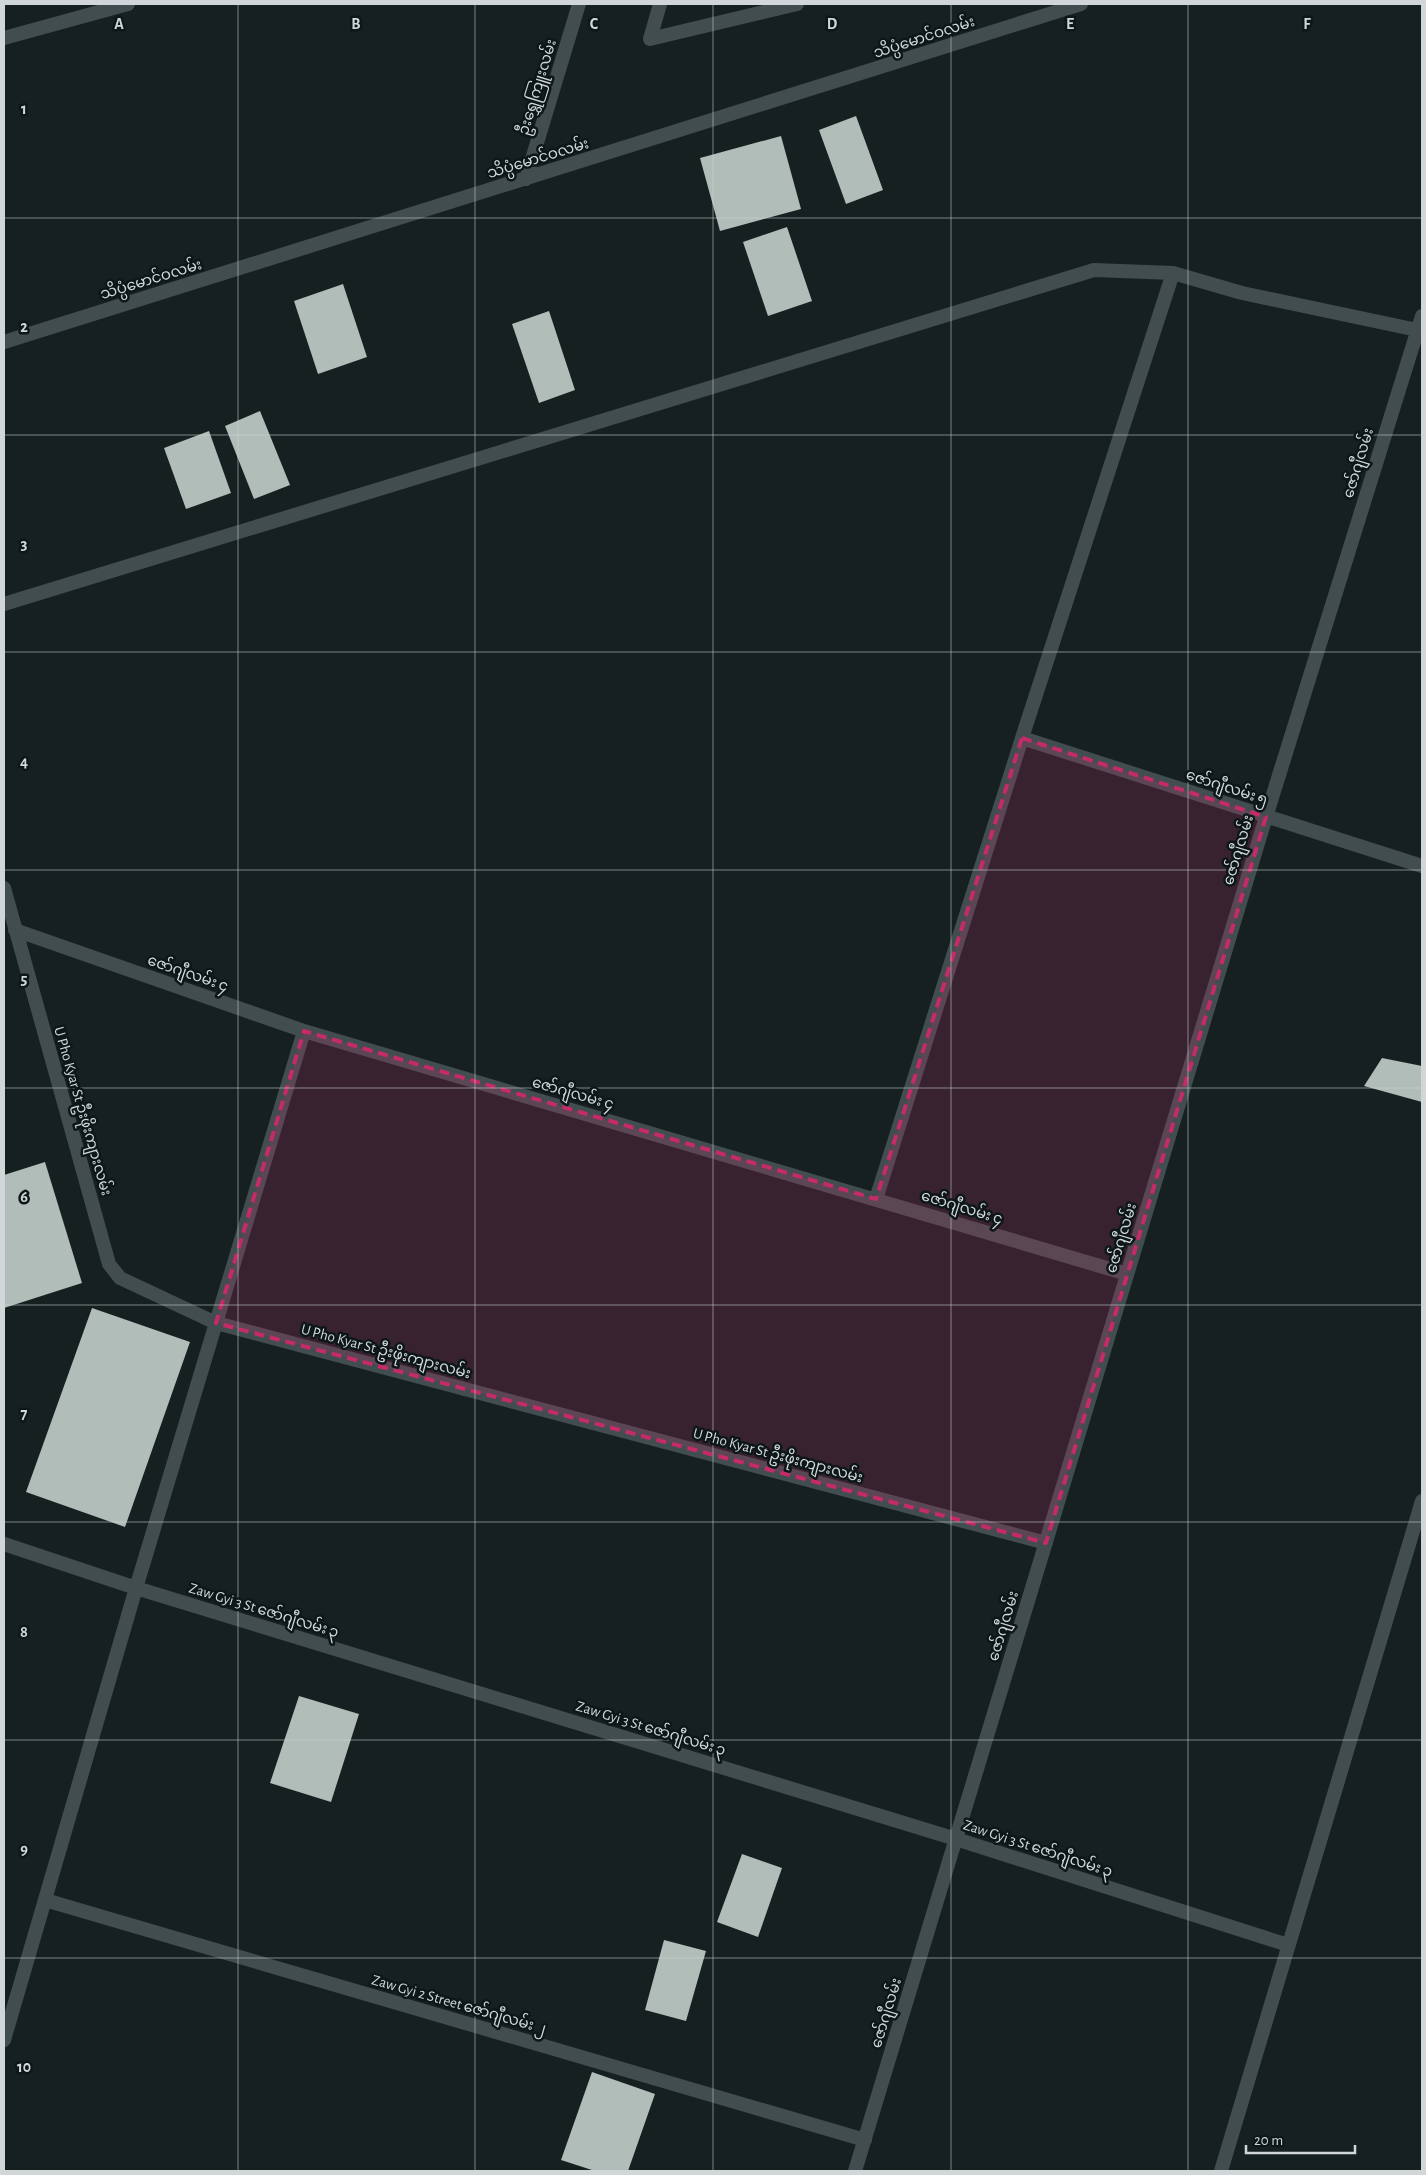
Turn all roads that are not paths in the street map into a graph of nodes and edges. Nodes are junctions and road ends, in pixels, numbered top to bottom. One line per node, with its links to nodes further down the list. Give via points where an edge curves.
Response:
1 (128, 4): 6 (street)
2 (579, 4): 7 (street, ဦးရွှေကြူးလမ်း)
3 (660, 4): 4 (street, via 650,39)
4 (797, 4)
5 (1081, 4): 7 (street, သိပ္ပံမောင်ဝလမ်း)
6 (4, 38)
7 (526, 179): 11 (street, သိပ္ပံမောင်ဝလမ်း)
8 (1173, 273): 10 (street, via 1242,293); 12 (street, via 1094,270); 13 (street)
9 (1422, 316): 10 (street, ဇော်ဂျီလမ်း)
10 (1419, 331): 14 (street, ဇော်ဂျီလမ်း)
11 (4, 342)
12 (4, 604)
13 (1022, 738): 14 (street, ဇော်ဂျီလမ်း ၅); 19 (street)
14 (1266, 817): 15 (street, ဇော်ဂျီလမ်း ၅); 20 (street, ဇော်ဂျီလမ်း)
15 (1422, 866)
16 (4, 888): 17 (street, U Pho Kyar St ဦးဖိုးကျားလမ်း)
17 (15, 930): 18 (street, ဇော်ဂျီလမ်း ၄); 21 (street, U Pho Kyar St ဦးဖိုးကျားလမ်း, via 109,1264 120,1278)
18 (304, 1031): 19 (street, ဇော်ဂျီလမ်း ၄); 21 (street)
19 (876, 1199): 20 (street, ဇော်ဂျီလမ်း ၄)
20 (1127, 1274): 23 (street, ဇော်ဂျီလမ်း)
21 (216, 1323): 23 (street, U Pho Kyar St ဦးဖိုးကျားလမ်း); 25 (street)
22 (1422, 1501): 28 (street)
23 (1046, 1543): 26 (street, ဇော်ဂျီလမ်း)
24 (4, 1544): 25 (street, Zaw Gyi 3 St ဇော်ဂျီလမ်း ၃)
25 (136, 1588): 26 (street, Zaw Gyi 3 St ဇော်ဂျီလမ်း ၃); 27 (street)
26 (956, 1839): 28 (street, Zaw Gyi 3 St ဇော်ဂျီလမ်း ၃); 30 (street, ဇော်ဂျီလမ်း)
27 (45, 1900): 29 (street); 30 (street, Zaw Gyi 2 Street ဇော်ဂျီလမ်း ၂)
28 (1288, 1944): 32 (street)
29 (4, 2040)
30 (864, 2140): 31 (street, ဇော်ဂျီလမ်း)
31 (855, 2171)
32 (1221, 2171)

